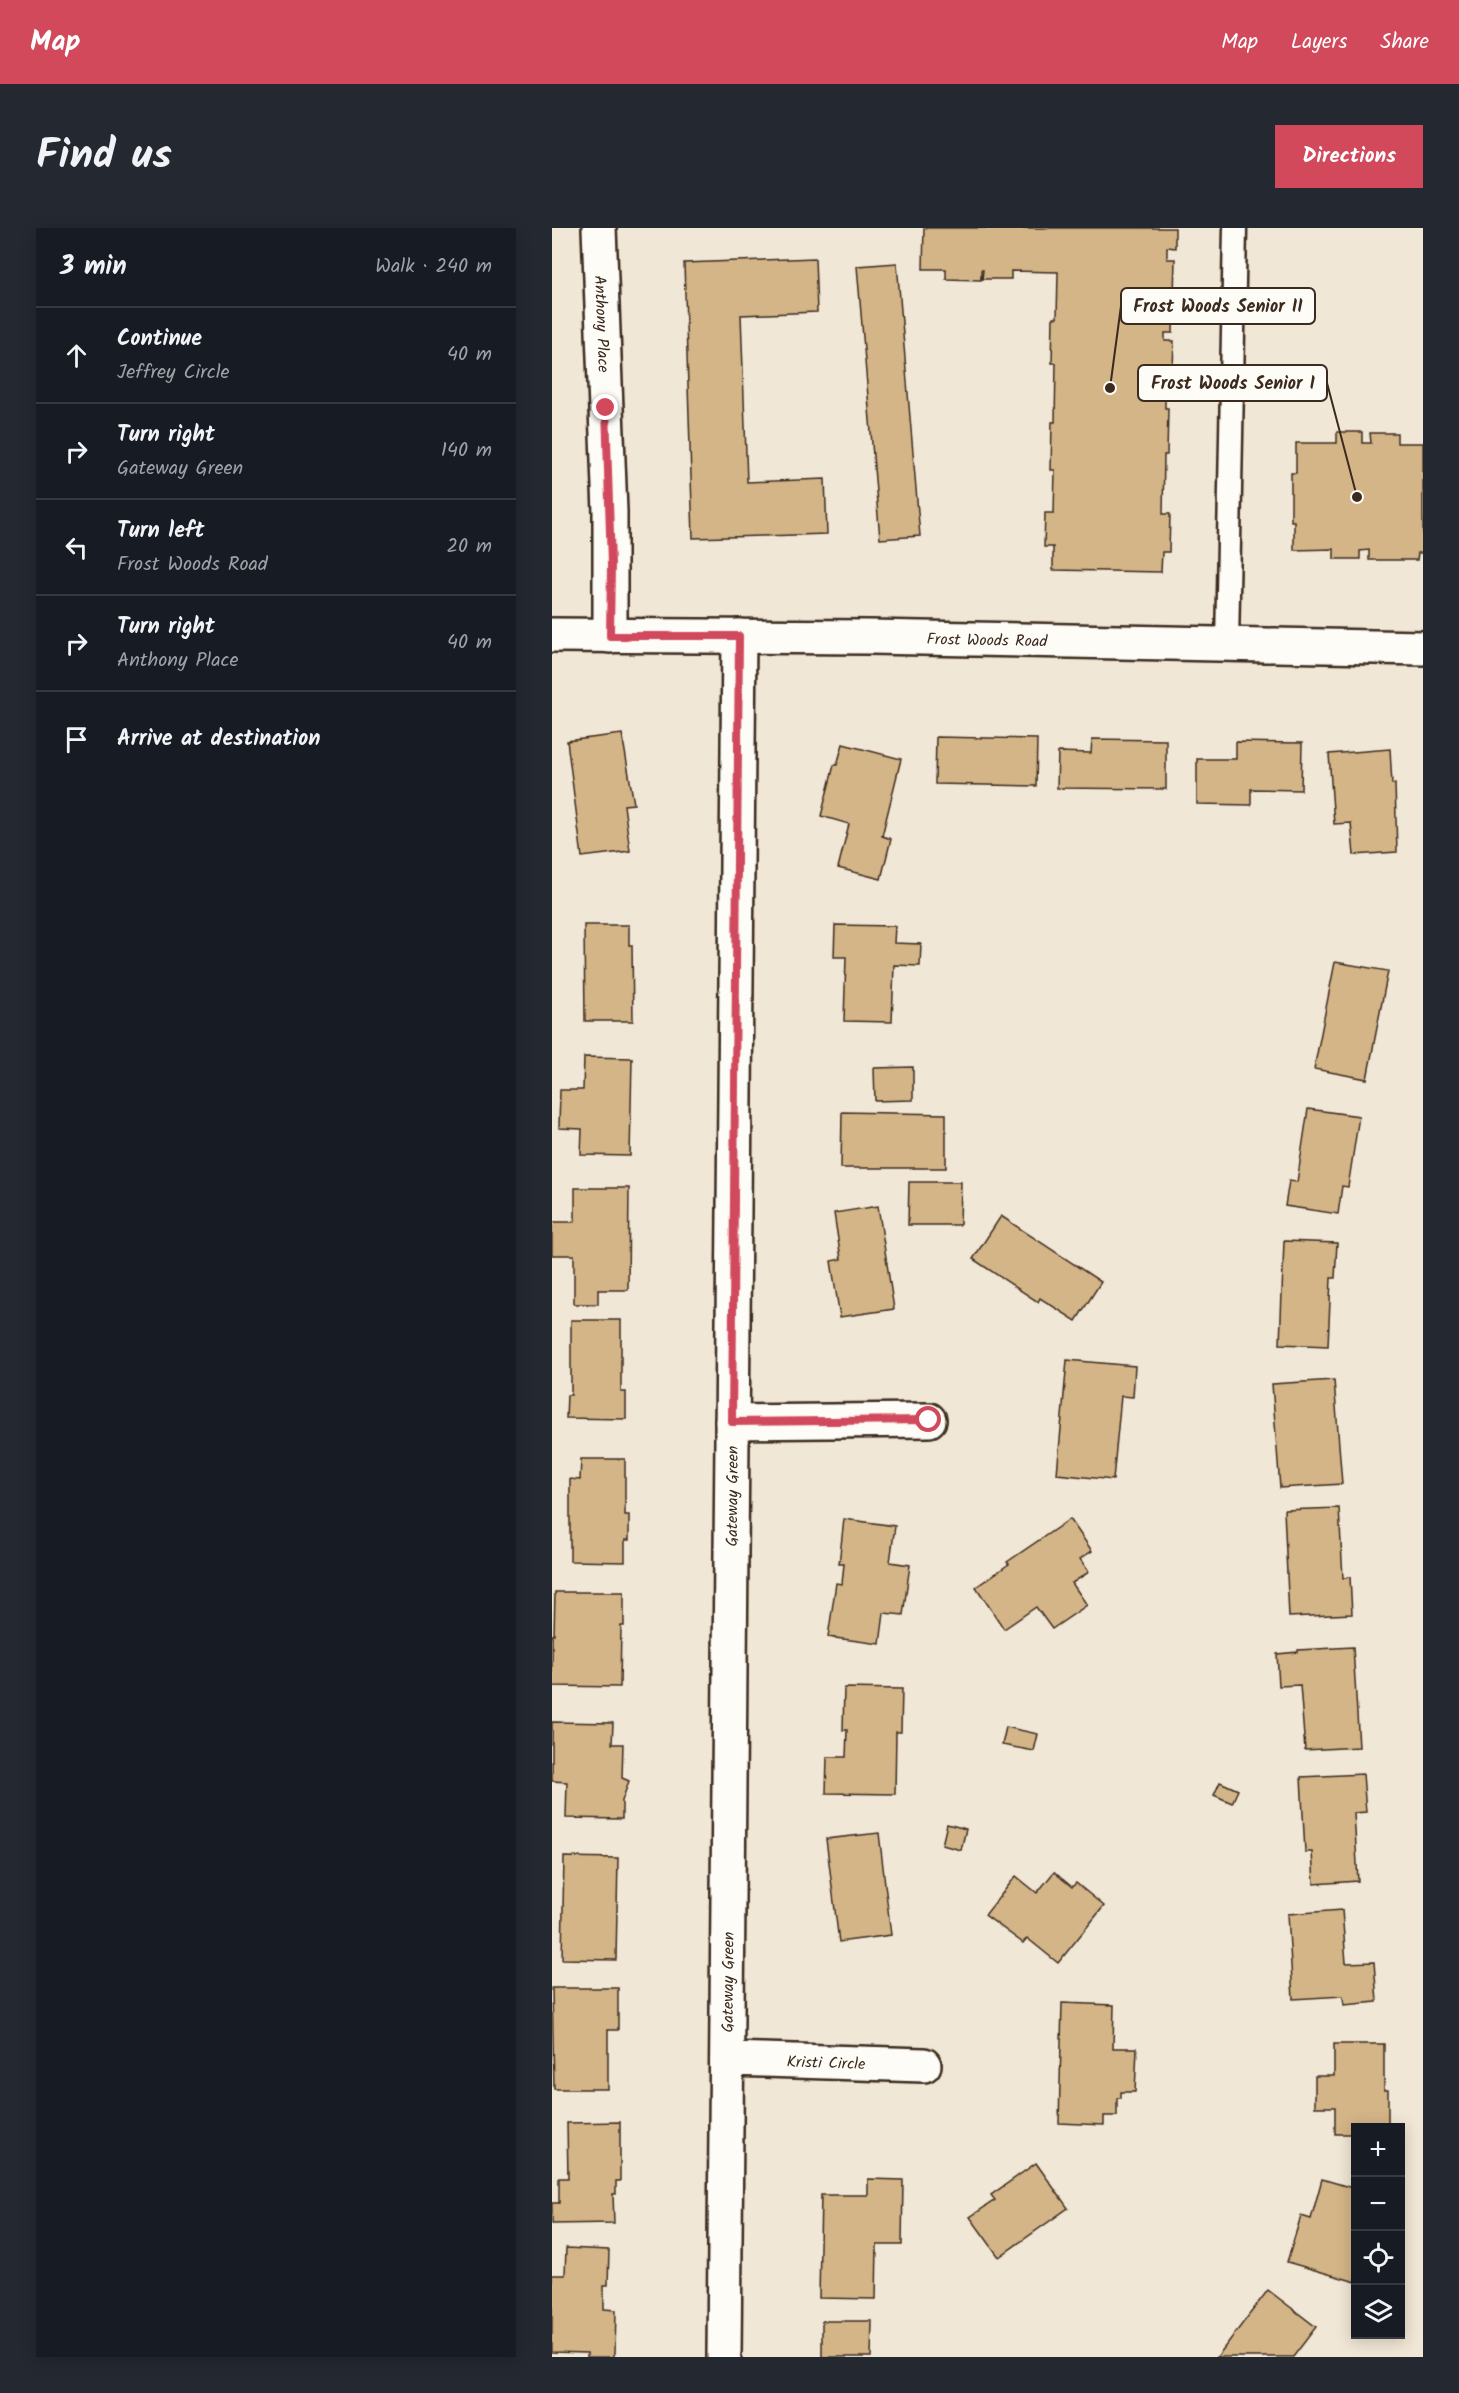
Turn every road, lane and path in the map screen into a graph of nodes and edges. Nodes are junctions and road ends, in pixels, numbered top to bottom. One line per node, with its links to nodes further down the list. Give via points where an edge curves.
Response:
1 (599, 228): 4 (street, Anthony Place)
2 (1235, 228): 6 (lane)
3 (552, 635): 4 (street, Frost Woods Road)
4 (610, 636): 5 (street, Frost Woods Road)
5 (739, 636): 6 (street, Frost Woods Road); 9 (street, Gateway Green)
6 (1227, 645): 7 (street, Frost Woods Road)
7 (1423, 648)
8 (929, 1420): 9 (street)
9 (732, 1422): 10 (street, Gateway Green)
10 (727, 2059): 11 (street, Kristi Circle); 12 (street, Gateway Green)
11 (924, 2065)
12 (724, 2357)

